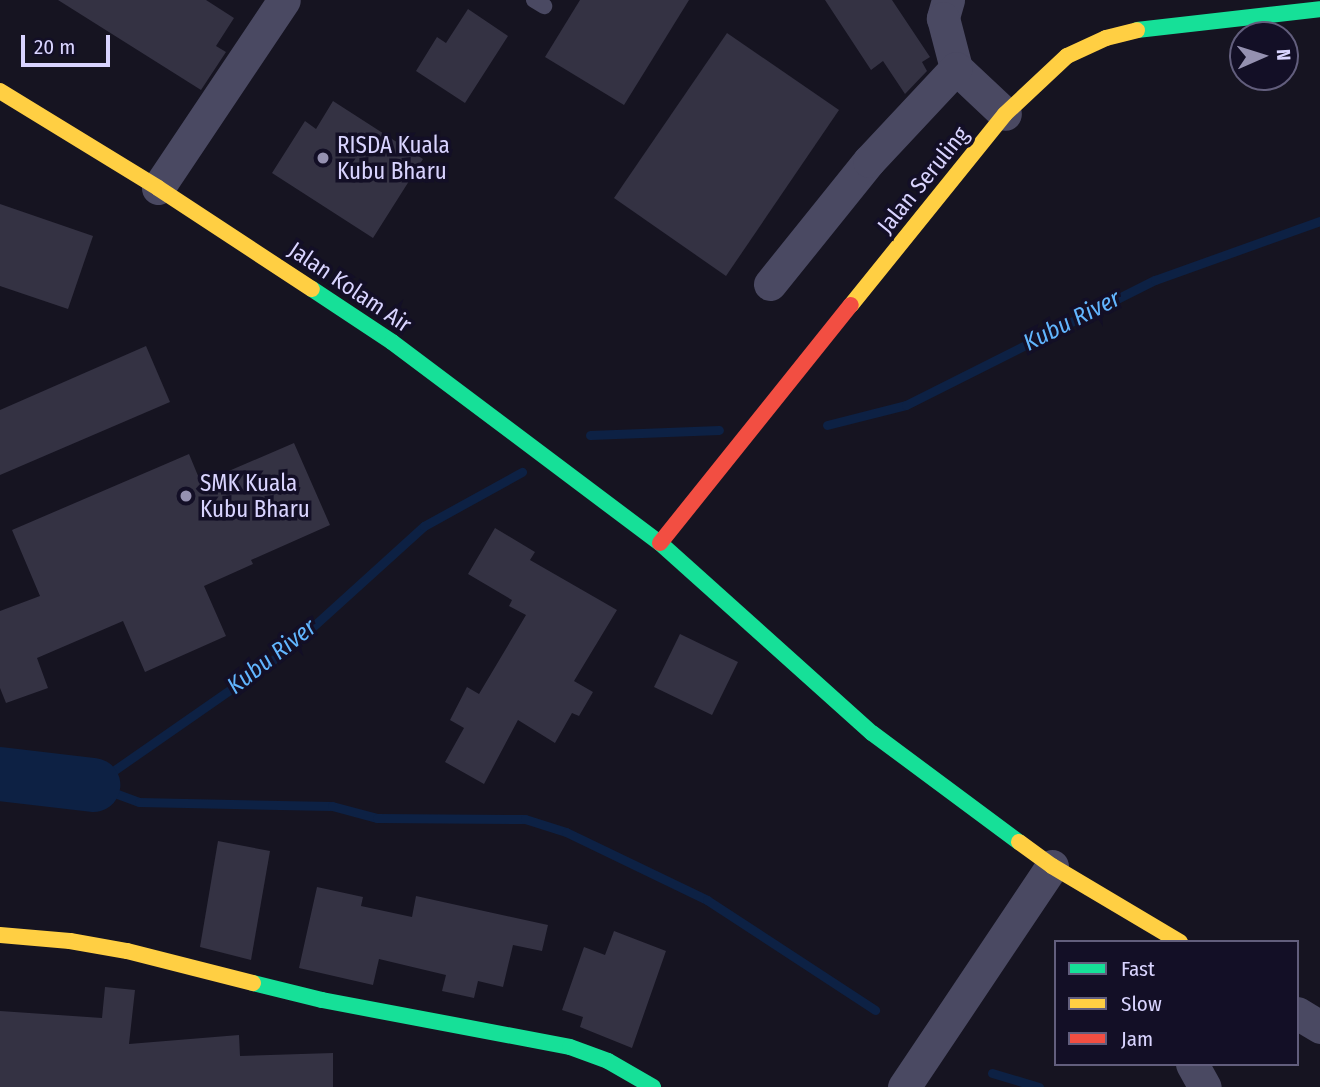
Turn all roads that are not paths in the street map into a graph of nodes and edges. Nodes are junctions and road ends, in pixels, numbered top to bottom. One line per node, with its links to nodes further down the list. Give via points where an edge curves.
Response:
1 (284, 0): 7 (street)
2 (948, 0): 4 (street, via 943,18)
3 (1320, 9): 6 (street, Jalan Seruling, via 1153,26 1106,38 1067,56)
4 (956, 68): 6 (street); 8 (street, via 869,161)
5 (0, 90): 7 (street, Jalan Kolam Air)
6 (1005, 114): 9 (street, Jalan Seruling)
7 (158, 188): 9 (street, Jalan Kolam Air, via 392,342)
8 (770, 284)
9 (660, 544): 10 (street, Jalan Kolam Air, via 872,733)
10 (1052, 866): 11 (street, Jalan Kolam Air); 19 (street)
11 (1127, 909): 13 (street); 14 (street, Jalan Kolam Air)
12 (0, 935): 18 (street, via 69,940 127,951 322,1000 570,1048 608,1061)
13 (1138, 940)
14 (1177, 940)
15 (1299, 1014): 16 (street)
16 (1320, 1027)
17 (1193, 1066): 20 (street)
18 (653, 1087)
19 (904, 1087)
20 (1205, 1087)

